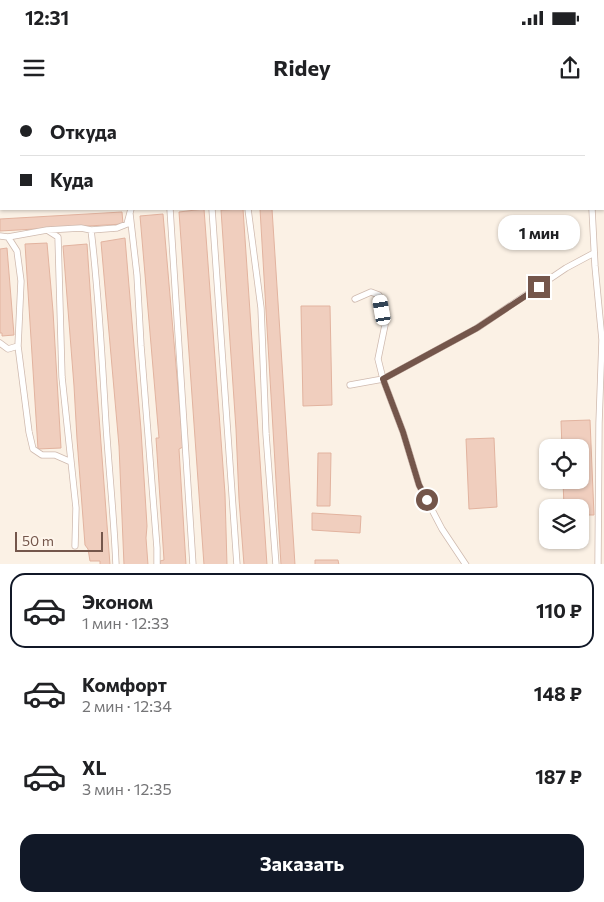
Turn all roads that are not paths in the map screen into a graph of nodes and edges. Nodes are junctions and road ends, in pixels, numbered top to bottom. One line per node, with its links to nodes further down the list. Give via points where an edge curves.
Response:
1 (170, 210): 20 (lane)
2 (212, 210): 21 (lane)
3 (248, 210): 22 (lane, via 261,308)
4 (592, 210): 10 (lane)
5 (131, 211): 7 (lane, via 127,224); 19 (lane)
6 (47, 230): 7 (lane); 9 (lane); 16 (lane, via 58,237 62,377)
7 (91, 230): 18 (lane, via 97,276)
8 (0, 236): 9 (lane)
9 (8, 237): 13 (lane, via 17,251 21,282)
10 (594, 253): 14 (lane, via 477,328); 24 (lane, via 602,340)
11 (355, 299): 14 (lane, via 371,292 379,295 385,325 378,360)
12 (0, 343): 13 (lane, via 8,349)
13 (18, 346): 16 (lane, via 33,449 42,455 55,455)
14 (383, 379): 15 (lane); 23 (lane, via 419,485 442,529)
15 (350, 386)
16 (71, 462): 17 (lane, via 76,508)
17 (75, 546)
18 (116, 564)
19 (157, 564)
20 (193, 564)
21 (237, 564)
22 (276, 564)
23 (466, 564)
24 (598, 564)

